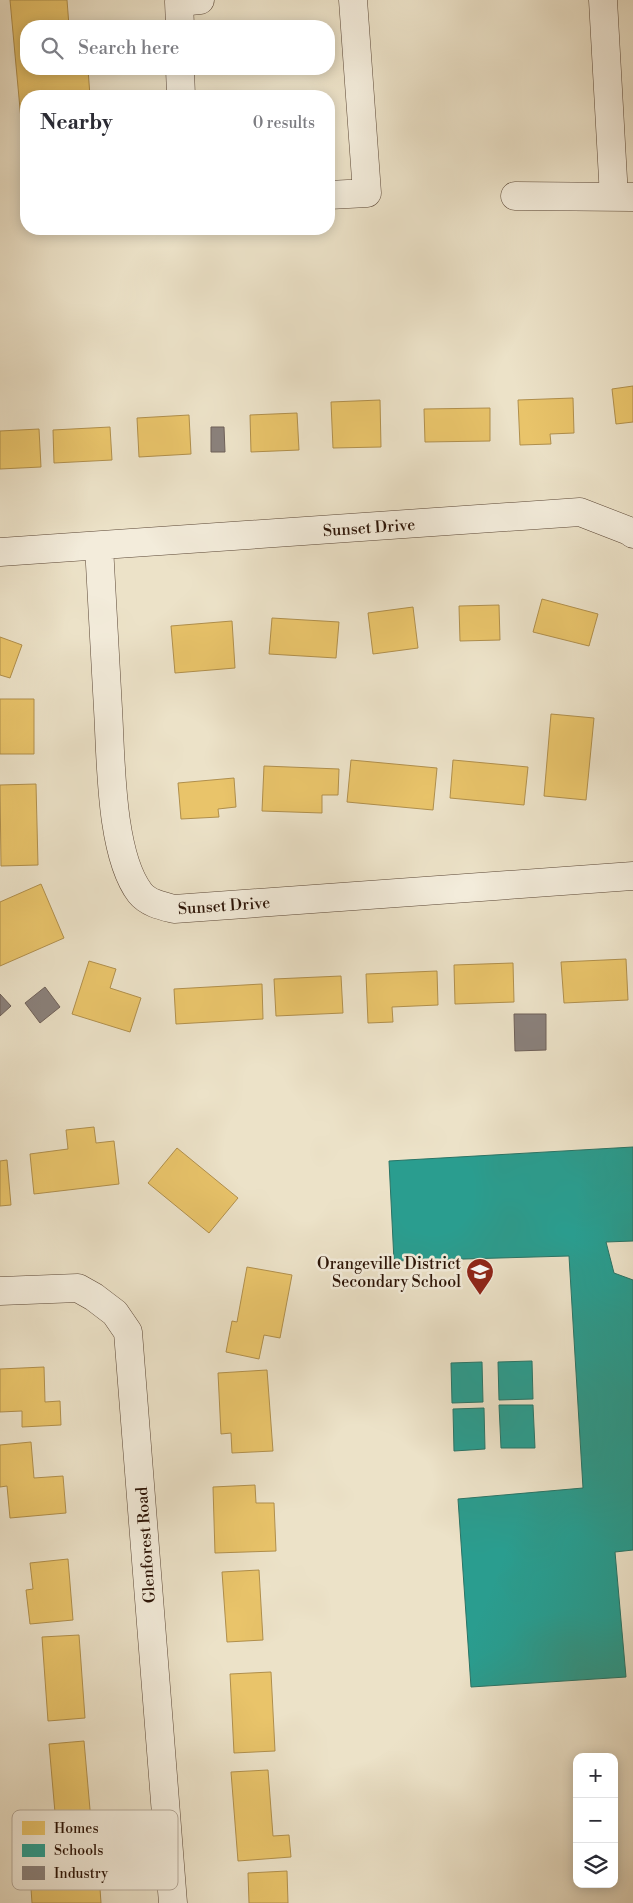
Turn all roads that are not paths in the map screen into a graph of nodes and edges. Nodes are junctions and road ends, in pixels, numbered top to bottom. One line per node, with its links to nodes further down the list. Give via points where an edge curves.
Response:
1 (200, 0): 4 (street, via 179,2)
2 (353, 0): 7 (street, via 367,193)
3 (603, 0): 9 (street)
4 (180, 20)
5 (180, 75): 6 (street)
6 (181, 90)
7 (335, 196)
8 (514, 196): 9 (street)
9 (624, 197)
10 (633, 534): 11 (street, Sunset Drive, via 580,512)
11 (100, 546): 12 (street, Sunset Drive); 13 (street, Sunset Drive, via 113,795 123,857 133,882 142,895 157,905 174,910)
12 (0, 552)
13 (633, 876)
14 (0, 1291): 15 (street, Glenforest Road, via 78,1288 114,1312 128,1332)
15 (165, 1810)
16 (171, 1890): 17 (street, Glenforest Road)
17 (172, 1903)

